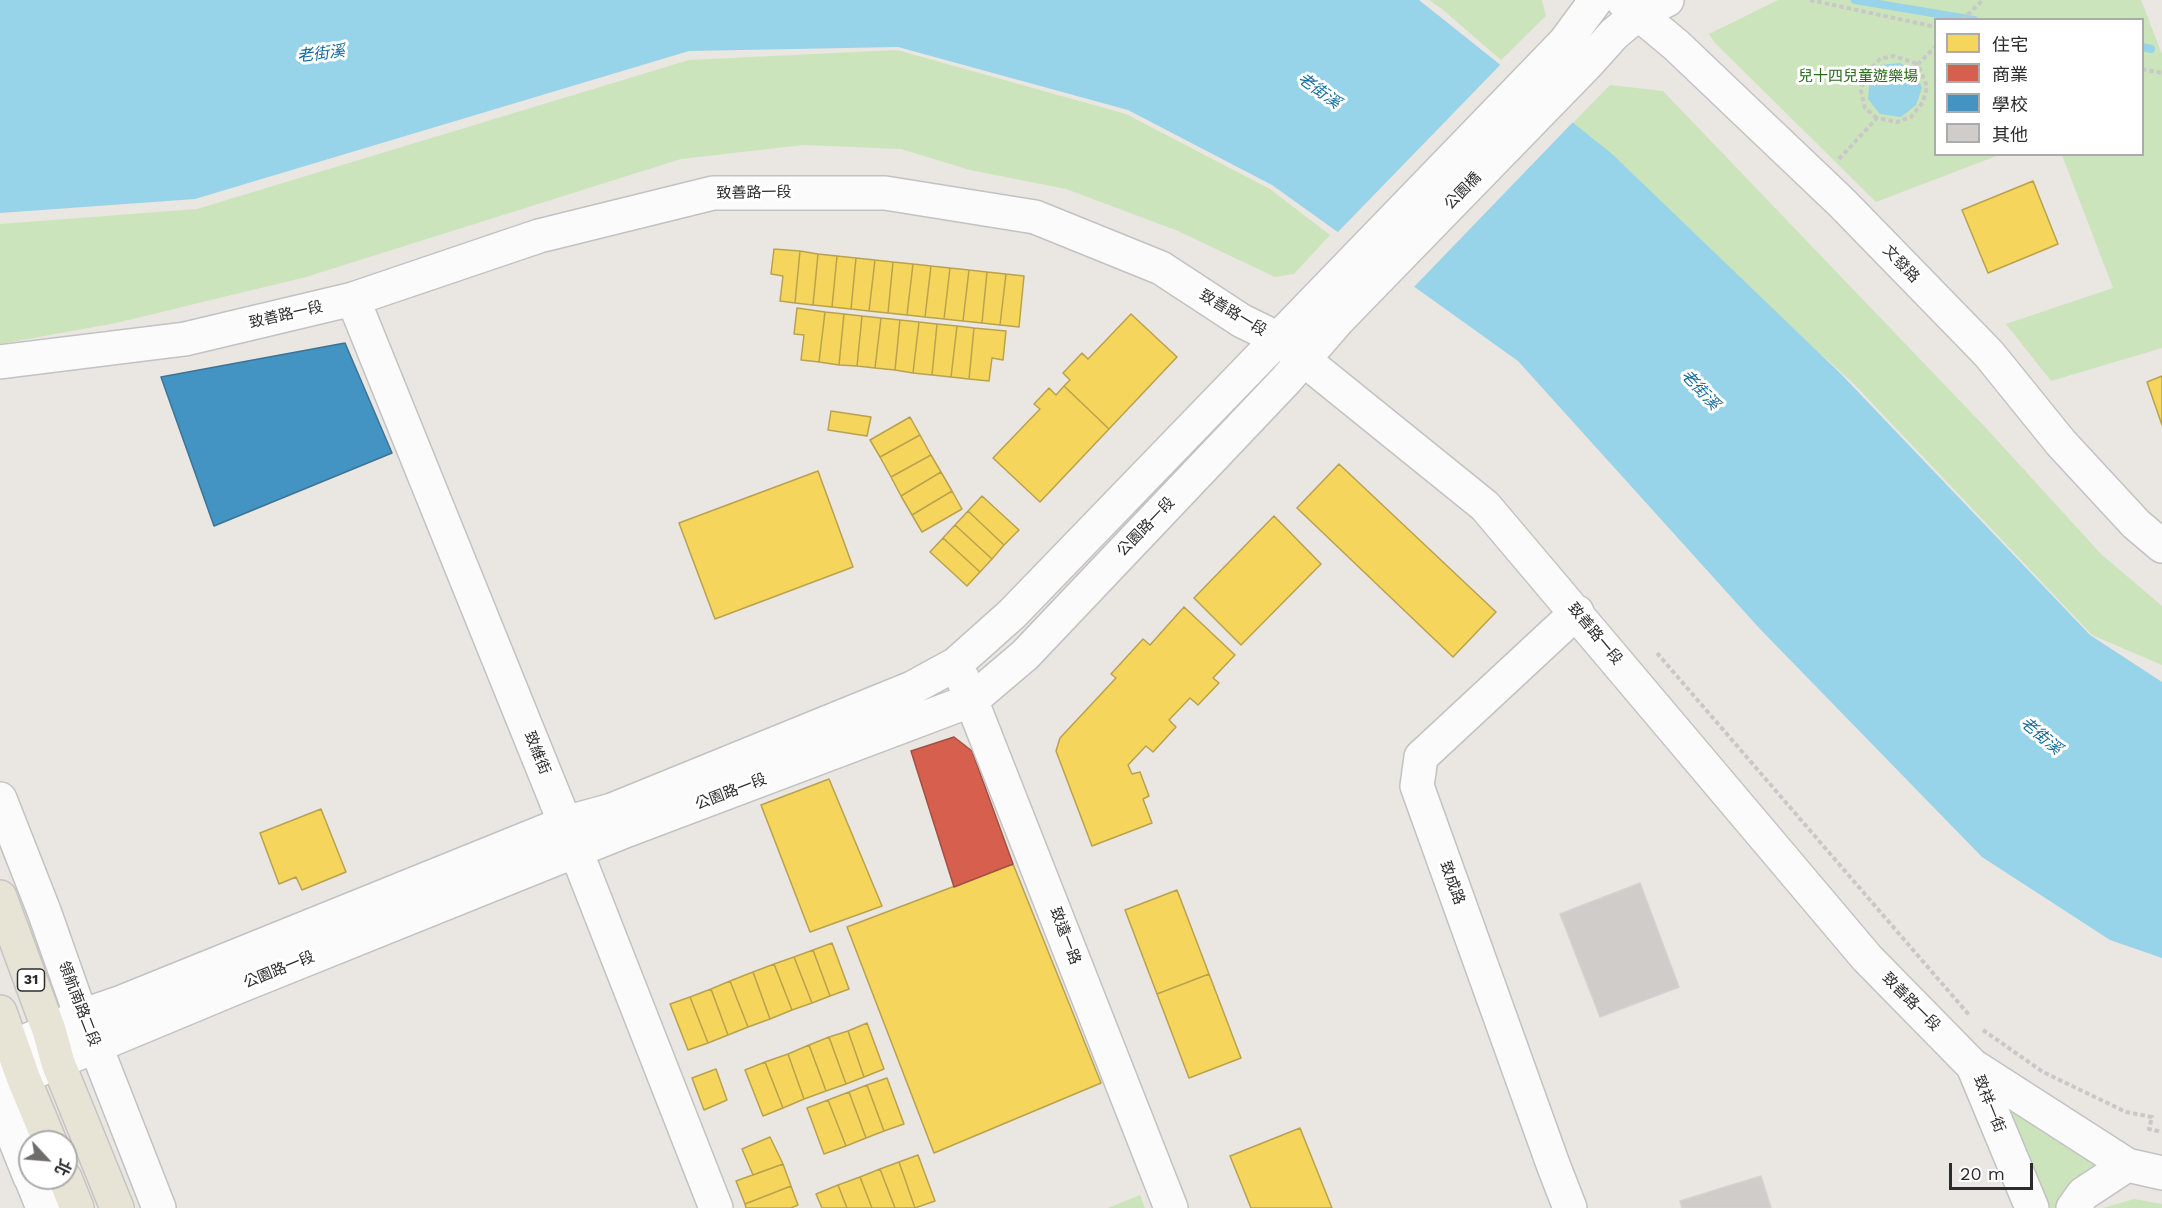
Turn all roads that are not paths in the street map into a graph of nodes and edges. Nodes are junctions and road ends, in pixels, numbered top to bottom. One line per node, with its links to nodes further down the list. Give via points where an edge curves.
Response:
1 (1596, 0): 4 (street)
2 (1667, 0): 3 (street)
3 (1630, 7): 4 (street, via 1614,34); 10 (street, 文發路, via 1676,45 1842,203 1989,354 2061,443 2136,524)
4 (1576, 52): 6 (street, 公園橋)
5 (353, 299): 7 (street, 致善路一段, via 539,236 713,193 885,192 1035,217 1161,268 1242,321); 9 (street, 致善路一段, via 185,339); 15 (street, 致維街)
6 (1328, 308): 7 (street, 公園路一段); 8 (street, 公園路一段)
7 (1276, 338): 8 (street, 致善路一段); 12 (street, 公園路一段, via 1012,614)
8 (1305, 360): 11 (street, 致善路一段, via 1485,506); 13 (street, 公園路一段, via 1025,655)
9 (0, 362)
10 (2162, 546)
11 (1577, 612): 23 (street, 致善路一段, via 1867,958); 37 (street, 致成路, via 1421,757 1417,786)
12 (956, 664): 13 (street, 致遠一路); 15 (street, 公園路一段, via 902,693 612,810)
13 (972, 700): 15 (street, 公園路一段, via 625,831); 36 (street, 致遠一路)
14 (0, 798): 18 (street, 領航南路二段 / 31)
15 (570, 837): 18 (street, 公園路一段); 20 (street, 公園路一段); 35 (street, 致維街)
16 (0, 897): 19 (main road, 31)
17 (0, 1012): 22 (main road)
18 (81, 1016): 19 (street, 公園路一段); 20 (street, 領航南路二段 / 31)
19 (48, 1030): 21 (main road, 31); 22 (street, 公園路一段)
20 (96, 1047): 21 (street, 公園路一段); 34 (street, 領航南路二段 / 31)
21 (58, 1063): 22 (street, 公園路一段); 33 (main road, 31)
22 (9, 1066): 25 (main road)
23 (1973, 1066): 27 (street, 致善路一段); 38 (street, 致祥一街)
24 (0, 1102): 26 (street)
25 (44, 1130)
26 (18, 1147)
27 (2127, 1165): 28 (street, 致善路一段); 39 (street, via 2083,1194)
28 (2162, 1173)
29 (35, 1190): 31 (street)
30 (70, 1190): 32 (main road)
31 (43, 1208)
32 (77, 1208)
33 (117, 1208)
34 (159, 1208)
35 (716, 1208)
36 (1171, 1208)
37 (1570, 1208)
38 (2032, 1208)
39 (2073, 1208)

